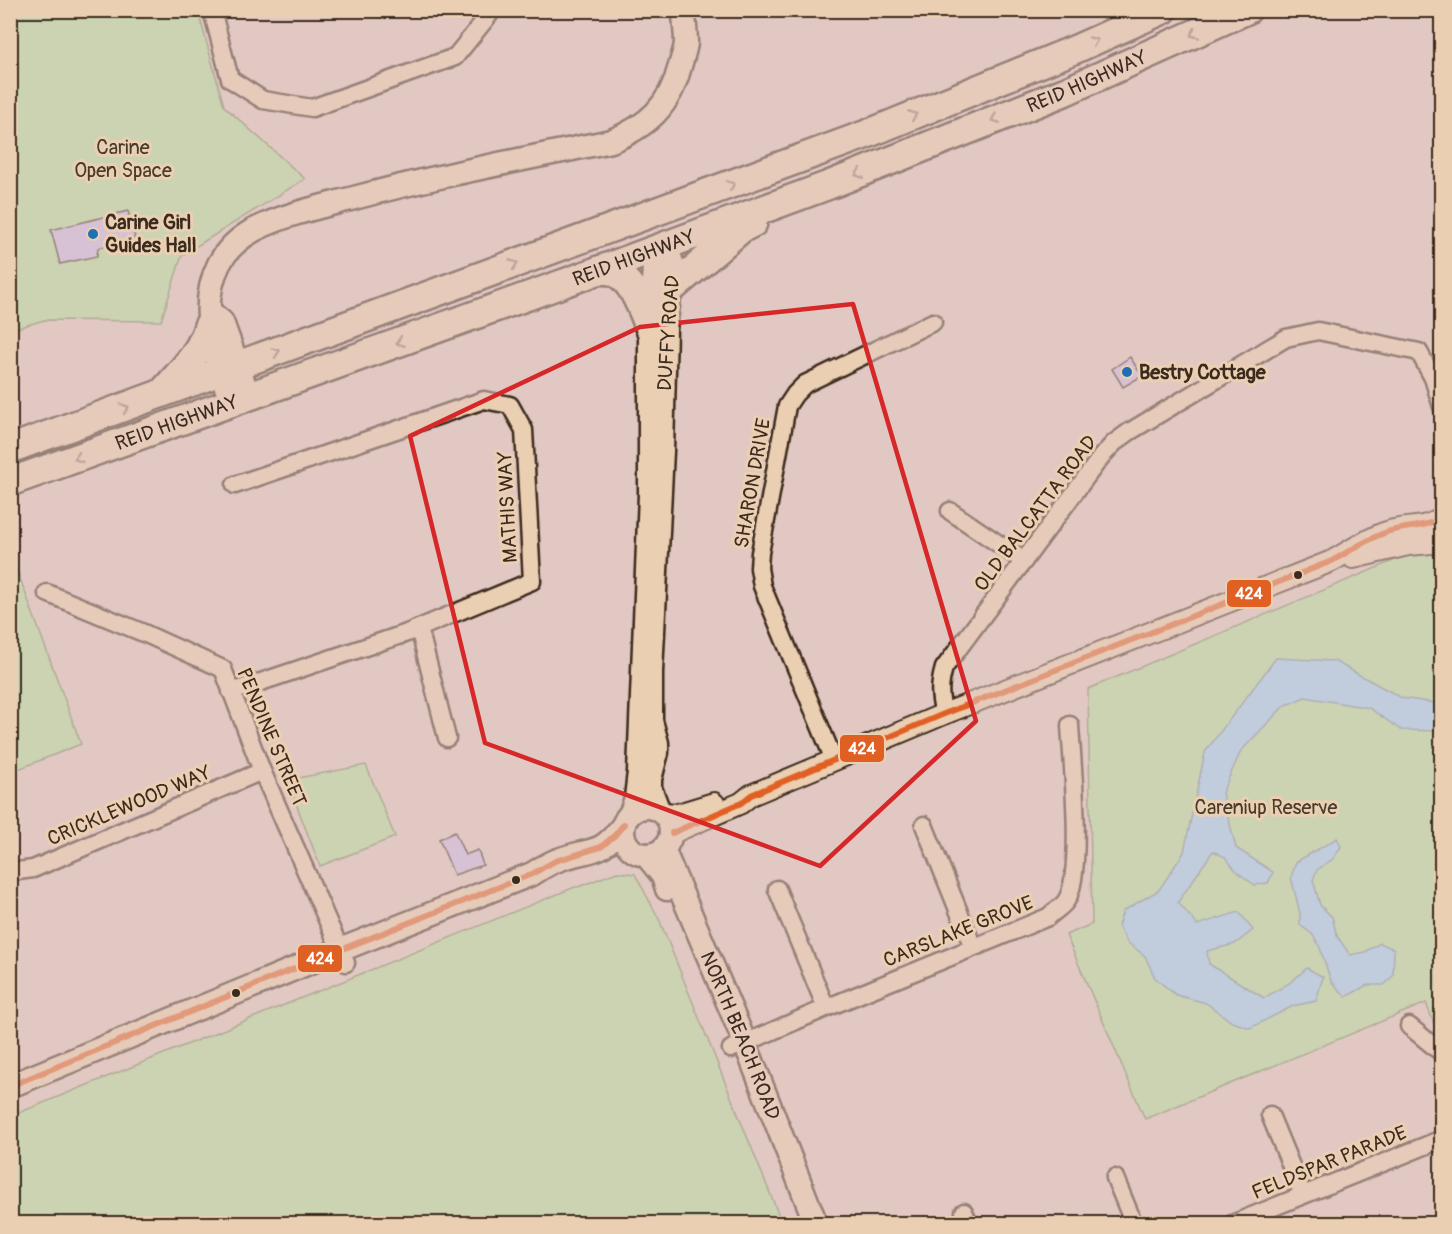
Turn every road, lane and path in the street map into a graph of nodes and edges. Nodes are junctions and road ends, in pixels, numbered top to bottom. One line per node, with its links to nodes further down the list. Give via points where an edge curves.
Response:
1 (212, 10): 5 (street, via 230,79 263,100 312,108 455,57)
2 (684, 10): 12 (main road, via 686,44 676,80 666,102 632,132 566,151 460,171 268,224 229,248 219,263 210,290)
3 (1163, 10): 7 (highway, REID HIGHWAY, one-way to 3, via 867,134)
4 (1247, 10): 6 (highway, REID HIGHWAY, one-way to 6, via 1064,92)
5 (489, 13)
6 (829, 185): 9 (highway, REID HIGHWAY); 11 (highway, via 741,229)
7 (700, 197): 8 (highway, REID HIGHWAY); 9 (highway, via 675,218)
8 (617, 226): 9 (highway, via 652,230); 15 (highway, REID HIGHWAY, one-way to 8)
9 (663, 246): 10 (highway, REID HIGHWAY); 11 (main road, DUFFY ROAD, via 673,266); 14 (main road, DUFFY ROAD, via 654,267)
10 (599, 270): 14 (highway, via 622,278 636,297); 17 (highway, REID HIGHWAY, one-way to 17)
11 (671, 289): 37 (main road, DUFFY ROAD, via 665,329 651,672 651,721 657,743 650,779)
12 (209, 319): 15 (main road); 16 (highway, via 204,340 194,356)
13 (933, 322): 33 (street, SHARON DRIVE, via 805,384 787,406 759,568 762,586)
14 (650, 329): 35 (main road, DUFFY ROAD, via 650,494 639,772 636,798)
15 (230, 369): 16 (highway, REID HIGHWAY); 17 (main road)
16 (160, 395): 19 (highway, REID HIGHWAY, one-way to 16)
17 (241, 400): 20 (highway, REID HIGHWAY, one-way to 20)
18 (1442, 407): 25 (street, OLD BALCATTA ROAD, via 1419,352 1318,331 1286,338 1114,443)
19 (10, 449)
20 (10, 482)
21 (235, 485): 28 (street, MATHIS WAY, via 484,400 510,405 524,430 532,580)
22 (950, 511): 25 (street)
23 (1442, 518): 26 (street, via 1421,527 1379,535)
24 (1442, 542): 26 (street, via 1408,544)
25 (1024, 561): 30 (street, OLD BALCATTA ROAD, via 944,668 939,696)
26 (1332, 561): 30 (street)
27 (47, 593): 29 (street, PENDINE STREET, via 223,669)
28 (419, 628): 29 (street, MATHIS WAY); 32 (street)
29 (231, 692): 34 (street, PENDINE STREET)
30 (944, 714): 33 (street)
31 (1070, 725): 40 (street, CARSLAKE GROVE, via 1075,865 1066,901 1048,917)
32 (447, 738)
33 (834, 760): 37 (street, via 751,795 678,814)
34 (262, 771): 38 (street, CRICKLEWOOD WAY, via 33,869); 41 (street, PENDINE STREET)
35 (627, 819): 37 (main road, via 624,837); 37 (main road, via 644,807); 41 (main road, via 612,840 593,852 557,860)
36 (924, 825): 40 (street)
37 (655, 834): 41 (main road); 44 (main road, NORTH BEACH ROAD, via 671,905)
38 (10, 872)
39 (777, 889): 42 (street)
40 (973, 947): 42 (street, CARSLAKE GROVE)
41 (343, 957): 46 (main road); 47 (main road)
42 (826, 1008): 44 (street, CARSLAKE GROVE)
43 (1409, 1026): 45 (street)
44 (738, 1046): 52 (main road, NORTH BEACH ROAD); 53 (main road, NORTH BEACH ROAD)
45 (1442, 1053)
46 (10, 1086)
47 (10, 1102)
48 (1270, 1115): 51 (street)
49 (1442, 1139): 51 (street, FELDSPAR PARADE)
50 (1115, 1178): 54 (street)
51 (1302, 1195): 55 (street, FELDSPAR PARADE)
52 (802, 1224)
53 (816, 1224)
54 (1134, 1224)
55 (1232, 1224)

